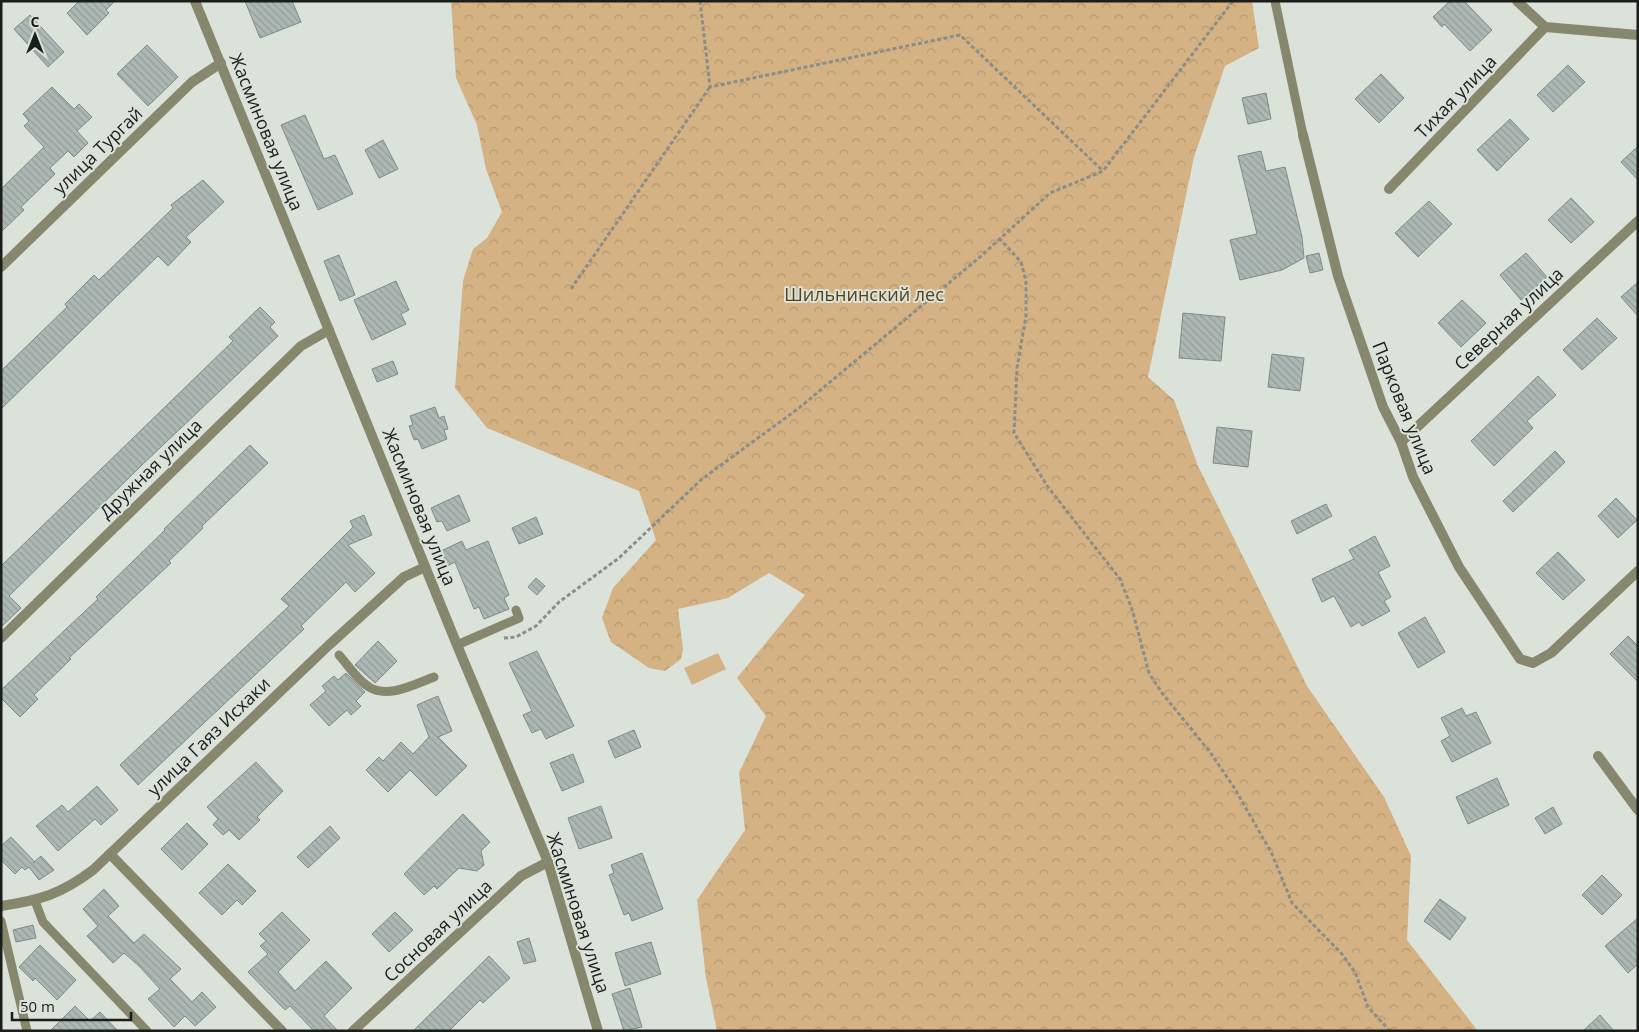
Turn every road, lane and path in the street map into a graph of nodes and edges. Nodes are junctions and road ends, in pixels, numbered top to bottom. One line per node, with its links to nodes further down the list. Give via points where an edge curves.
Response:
1 (195, 1): 8 (street, Жасминовая улица)
2 (700, 1): 9 (path)
3 (1233, 1): 11 (path)
4 (1275, 1): 10 (lane)
5 (1517, 1): 6 (street)
6 (1545, 27): 7 (street); 12 (street, Тихая улица)
7 (1638, 35)
8 (221, 62): 15 (street, улица Тургай, via 192,82); 17 (street, Жасминовая улица)
9 (710, 87): 11 (path, via 960,35); 16 (path)
10 (1303, 135): 18 (street, Парковая улица, via 1338,276 1383,407)
11 (1103, 172): 14 (path, via 1050,193)
12 (1389, 189)
13 (1638, 221): 18 (street, Северная улица)
14 (999, 238): 22 (path, via 799,408 702,479 619,558 559,602 536,626 516,638 499,639); 40 (path, via 1021,262 1026,281 1026,316 1017,368 1014,433 1048,487 1120,578 1149,673 1235,789 1272,854 1292,903 1342,954 1354,972 1368,1007)
15 (1, 267)
16 (571, 289)
17 (329, 330): 19 (street, Жасминовая улица); 23 (street, Дружная улица, via 301,346)
18 (1402, 442): 20 (street, Парковая улица, via 1413,477 1459,567 1520,659 1533,663 1551,653)
19 (426, 567): 24 (street, Жасминовая улица); 29 (street, улица Гаяз Исхаки, via 404,578 343,633)
20 (1638, 571)
21 (516, 610): 22 (lane, via 519,618)
22 (481, 634): 24 (lane)
23 (1, 638)
24 (457, 645): 30 (street, Жасминовая улица)
25 (339, 655): 26 (lane, via 367,686 376,691 407,688)
26 (434, 677)
27 (1598, 756): 28 (street)
28 (1638, 810)
29 (110, 854): 31 (street, улица Гаяз Исхаки, via 69,888); 37 (street)
30 (548, 862): 38 (street, Сосновая улица, via 521,876); 39 (street, Жасминовая улица)
31 (35, 900): 32 (street, улица Гаяз Исхаки); 36 (lane, via 42,922)
32 (3, 906): 33 (lane)
33 (1, 917)
34 (1, 921): 35 (lane)
35 (27, 1031)
36 (147, 1031)
37 (282, 1031)
38 (353, 1031)
39 (598, 1031)
40 (1390, 1031)

